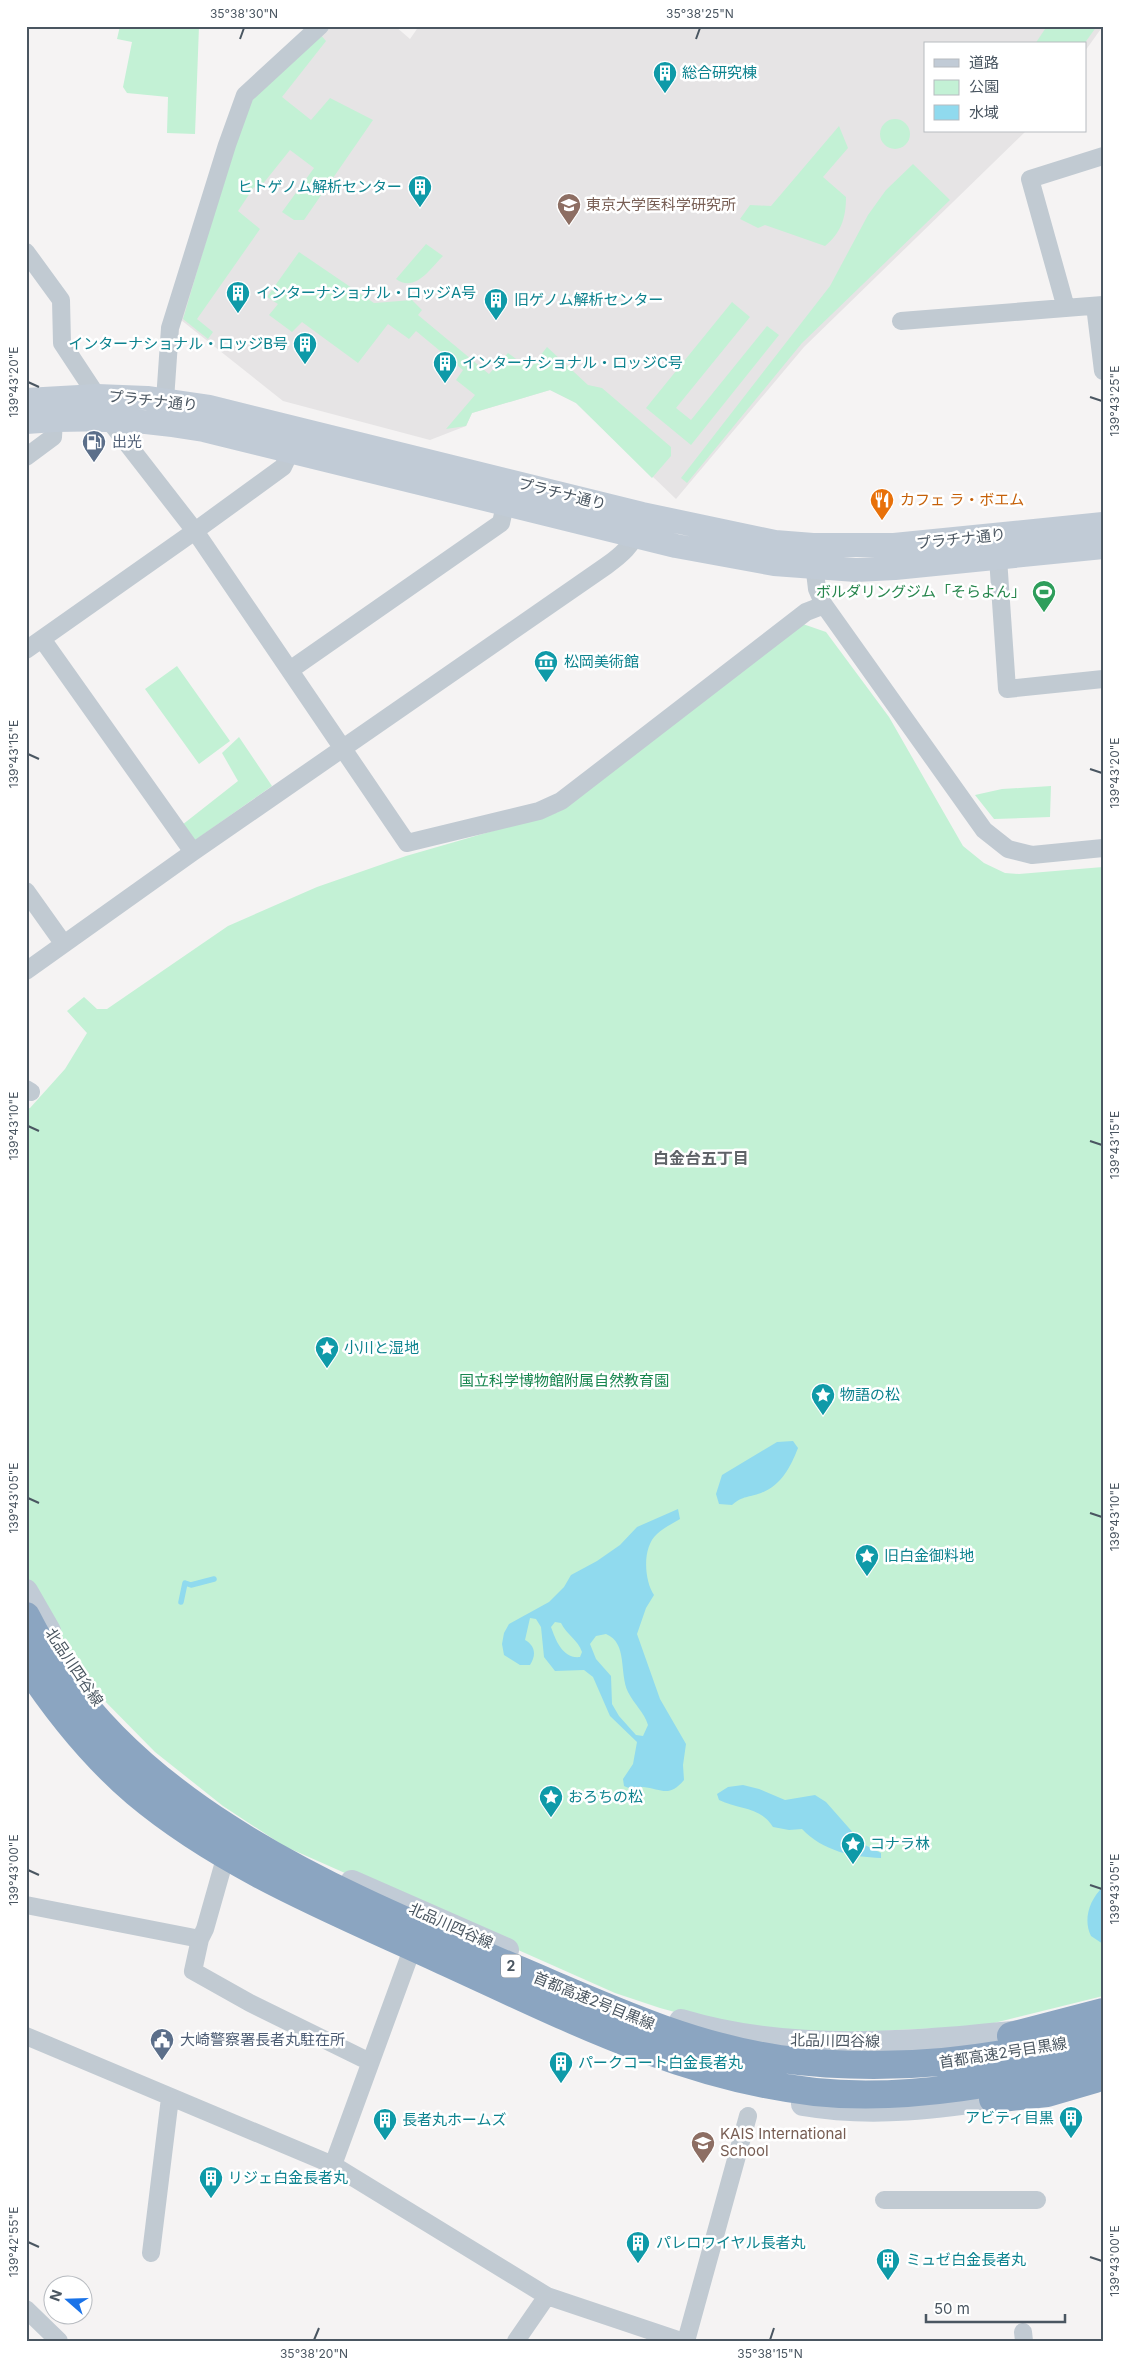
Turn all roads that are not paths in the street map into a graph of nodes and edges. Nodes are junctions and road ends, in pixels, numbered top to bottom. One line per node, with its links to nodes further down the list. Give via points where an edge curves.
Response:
1 (320, 26): 10 (street, via 245,95 170,328)
2 (1103, 156): 5 (street, via 1030,179)
3 (26, 252): 8 (street, via 61,300 62,342)
4 (1099, 305): 5 (street); 7 (street)
5 (1066, 308): 6 (street)
6 (902, 321)
7 (1103, 370)
8 (97, 396): 9 (main road, プラチナ通り); 10 (main road, プラチナ通り); 11 (street)
9 (26, 400)
10 (165, 400): 14 (street); 18 (main road, プラチナ通り, via 299,428)
11 (108, 419): 12 (main road, プラチナ通り); 14 (main road, プラチナ通り); 20 (street)
12 (54, 420): 13 (main road, プラチナ通り); 16 (street, via 53,437)
13 (26, 422)
14 (167, 424): 15 (main road, プラチナ通り)
15 (290, 450): 17 (main road, プラチナ通り); 20 (street, via 283,467)
16 (26, 457)
17 (506, 505): 21 (main road, プラチナ通り); 28 (street, via 501,523)
18 (642, 514): 21 (street); 23 (main road, プラチナ通り, via 748,538)
19 (1103, 524): 23 (main road, プラチナ通り, via 894,545)
20 (195, 531): 26 (street); 28 (street)
21 (636, 536): 23 (main road, プラチナ通り, via 746,560); 30 (street, via 621,555 606,566)
22 (1103, 547): 24 (main road, プラチナ通り)
23 (813, 557): 24 (main road, プラチナ通り, via 856,570); 25 (street, via 817,590)
24 (998, 558): 29 (street, via 1007,689)
25 (824, 606): 30 (street, via 806,612 561,801 538,811 407,843); 31 (street, via 984,830 1008,850 1032,855)
26 (42, 639): 27 (street); 32 (street)
27 (26, 650)
28 (290, 670): 30 (street)
29 (1103, 679)
30 (343, 748): 32 (street)
31 (1103, 848)
32 (192, 852): 34 (street)
33 (26, 891): 34 (street)
34 (63, 943): 35 (street)
35 (26, 971)
36 (26, 1591): 45 (main road, 北品川四谷線, via 30,1602 100,1707 190,1790 290,1854 642,2010 708,2030 770,2040 860,2043 935,2040 1056,2028)
37 (26, 1616): 48 (highway, 首都高速2号目黒線 / 2, via 54,1663 103,1726 154,1776 225,1827 288,1863 444,1938 636,2019)
38 (26, 1664): 51 (highway, 首都高速2号目黒線 / 2, via 59,1711 110,1768 137,1793 212,1847 295,1892 608,2036 686,2065)
39 (26, 1673): 40 (main road, via 80,1747 171,1827)
40 (224, 1862): 42 (street); 43 (main road)
41 (26, 1905): 42 (street)
42 (200, 1939): 50 (street, via 193,1972)
43 (411, 1952): 50 (street); 52 (main road, via 697,2077 806,2104 881,2109 940,2108 1082,2085)
44 (1103, 2012): 48 (highway, via 1020,2035 945,2045)
45 (1103, 2016)
46 (1103, 2034): 48 (highway, 首都高速2号目黒線 / 2, via 1006,2055 916,2065 818,2063)
47 (26, 2036): 53 (street)
48 (738, 2050)
49 (1103, 2059): 51 (highway, 首都高速2号目黒線 / 2, via 1010,2079 918,2092 814,2092)
50 (370, 2062): 55 (street)
51 (730, 2076): 52 (highway, via 807,2096 857,2104 943,2105 1047,2093)
52 (1103, 2077)
53 (170, 2098): 55 (street); 58 (street)
54 (748, 2116): 64 (street)
55 (333, 2165): 59 (street)
56 (884, 2200): 57 (street)
57 (1037, 2200)
58 (152, 2253)
59 (547, 2296): 62 (street); 63 (street)
60 (26, 2309): 61 (street)
61 (59, 2341)
62 (516, 2341)
63 (681, 2341)
64 (686, 2341)

